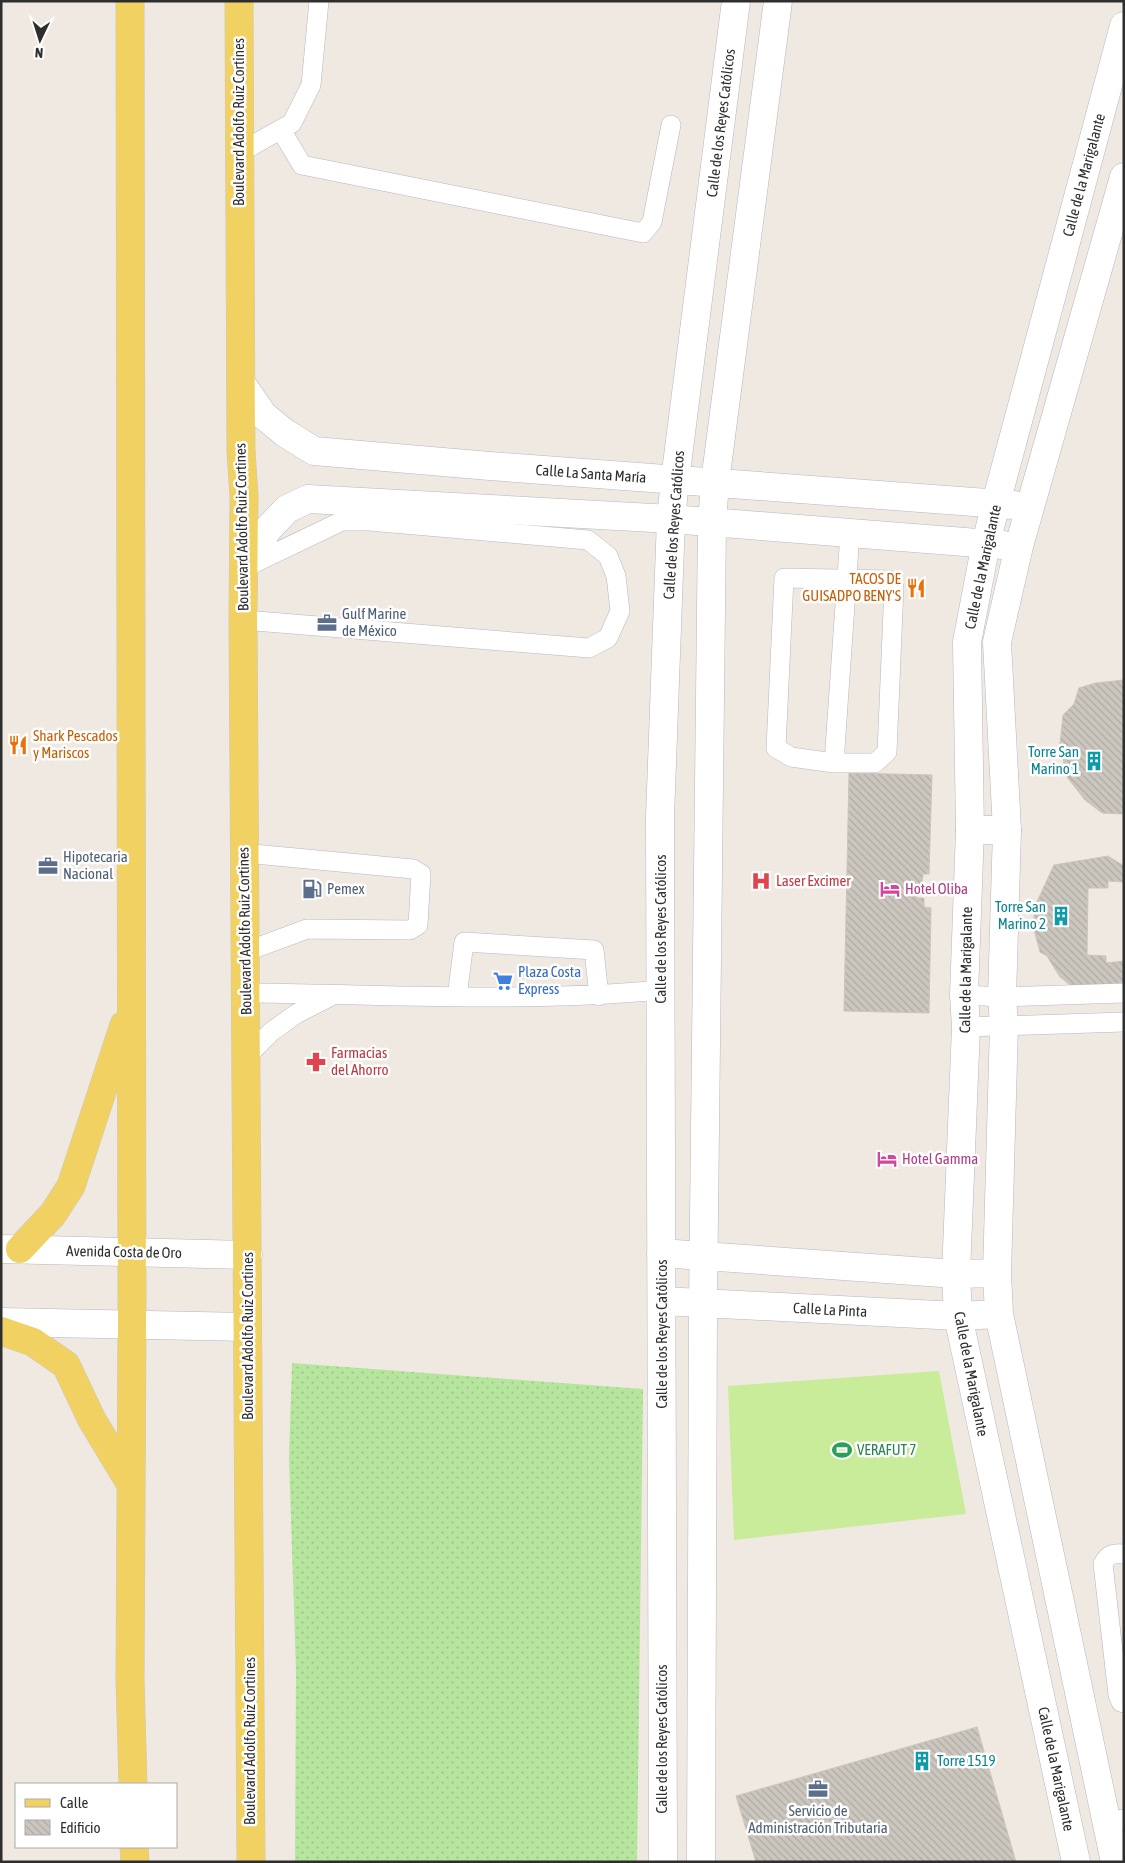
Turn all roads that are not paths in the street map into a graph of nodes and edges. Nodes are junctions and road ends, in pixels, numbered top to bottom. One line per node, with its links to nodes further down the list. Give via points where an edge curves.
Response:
1 (130, 1): 39 (main road)
2 (239, 1): 9 (main road, Boulevard Adolfo Ruiz Cortines)
3 (319, 1): 8 (lane, via 311,84 292,123)
4 (736, 1): 13 (street, Calle de los Reyes Católicos)
5 (778, 1): 14 (street)
6 (1124, 26): 15 (street, Calle de la Marigalante)
7 (671, 125): 8 (lane, via 652,222 642,233 302,165)
8 (281, 130): 9 (lane)
9 (239, 153): 11 (main road, Boulevard Adolfo Ruiz Cortines)
10 (1124, 177): 16 (street, Calle de la Marigalante)
11 (241, 383): 12 (street, Calle La Santa María, via 264,415 314,451); 23 (main road, Boulevard Adolfo Ruiz Cortines)
12 (490, 466): 13 (street, Calle La Santa María); 17 (street)
13 (674, 480): 14 (street, Calle La Santa María); 18 (street, Calle de los Reyes Católicos)
14 (715, 482): 15 (street, Calle La Santa María); 19 (street)
15 (996, 503): 16 (street, Calle La Santa María); 21 (street, Calle de la Marigalante)
16 (1030, 507): 22 (street, Calle de la Marigalante)
17 (488, 508): 18 (street); 23 (street, via 308,499 287,509 268,529)
18 (671, 519): 19 (street); 31 (street, Calle de los Reyes Católicos, via 660,817)
19 (712, 523): 20 (street); 48 (street)
20 (850, 533): 21 (street); 24 (lane)
21 (986, 543): 22 (street); 27 (street, Calle de la Marigalante, via 967,642)
22 (1018, 546): 28 (street, Calle de la Marigalante, via 997,642)
23 (244, 568): 25 (main road, Boulevard Adolfo Ruiz Cortines); 25 (lane, via 342,522 370,521 588,540 608,556 616,576 620,611 608,638 589,648)
24 (848, 581): 26 (lane); 26 (lane, via 889,580 894,587 887,752 875,763); 26 (lane, via 784,578 776,748 791,757)
25 (243, 620): 29 (main road, Boulevard Adolfo Ruiz Cortines)
26 (834, 763)
27 (970, 830): 28 (street); 35 (street, Calle de la Marigalante)
28 (1007, 830): 38 (street, Calle de la Marigalante)
29 (244, 853): 30 (main road, Boulevard Adolfo Ruiz Cortines); 30 (lane, via 413,869 421,874 418,925 410,930 307,929)
30 (245, 952): 33 (main road, Boulevard Adolfo Ruiz Cortines)
31 (661, 990): 36 (lane); 46 (street, Calle de los Reyes Católicos)
32 (1124, 992): 38 (lane)
33 (246, 993): 34 (lane); 43 (main road, Boulevard Adolfo Ruiz Cortines)
34 (336, 994): 37 (lane); 43 (lane, via 296,1014 271,1032)
35 (964, 995): 38 (lane); 42 (street, Calle de la Marigalante)
36 (598, 996): 37 (lane); 37 (lane, via 594,950 464,942)
37 (457, 997)
38 (1002, 997): 41 (street, Calle de la Marigalante)
39 (131, 1005): 44 (main road, via 72,1186 53,1214); 45 (main road)
40 (1124, 1022): 41 (lane)
41 (1004, 1025): 42 (lane); 49 (street, Calle de la Marigalante)
42 (966, 1027): 50 (street, Calle de la Marigalante)
43 (246, 1057): 47 (main road, Boulevard Adolfo Ruiz Cortines)
44 (10, 1249): 45 (street, Avenida Costa de Oro)
45 (131, 1252): 47 (street, Avenida Costa de Oro); 56 (main road)
46 (662, 1253): 48 (street); 51 (street, Calle de los Reyes Católicos)
47 (248, 1255): 57 (main road, Boulevard Adolfo Ruiz Cortines)
48 (704, 1257): 50 (street); 52 (street)
49 (997, 1273): 50 (street); 53 (street, Calle de la Marigalante)
50 (956, 1274): 54 (street, Calle de la Marigalante)
51 (662, 1301): 52 (street, Calle La Pinta); 67 (street, Calle de los Reyes Católicos)
52 (703, 1304): 54 (street, Calle La Pinta); 68 (street)
53 (999, 1314): 54 (street, Calle La Pinta); 63 (street, Calle de la Marigalante)
54 (958, 1316): 69 (street, Calle de la Marigalante)
55 (1, 1322): 56 (street)
56 (132, 1323): 57 (street); 59 (main road)
57 (247, 1327): 66 (main road, Boulevard Adolfo Ruiz Cortines)
58 (1, 1331): 59 (main road, via 33,1342 66,1366 92,1420)
59 (130, 1484): 62 (main road)
60 (1124, 1554): 61 (lane, via 1114,1553 1106,1557 1103,1564 1118,1695)
61 (1124, 1703)
62 (133, 1783)
63 (1115, 1821): 70 (street, Calle de la Marigalante)
64 (134, 1848): 65 (main road)
65 (134, 1862)
66 (250, 1862)
67 (662, 1862)
68 (702, 1862)
69 (1076, 1862)
70 (1114, 1862)

